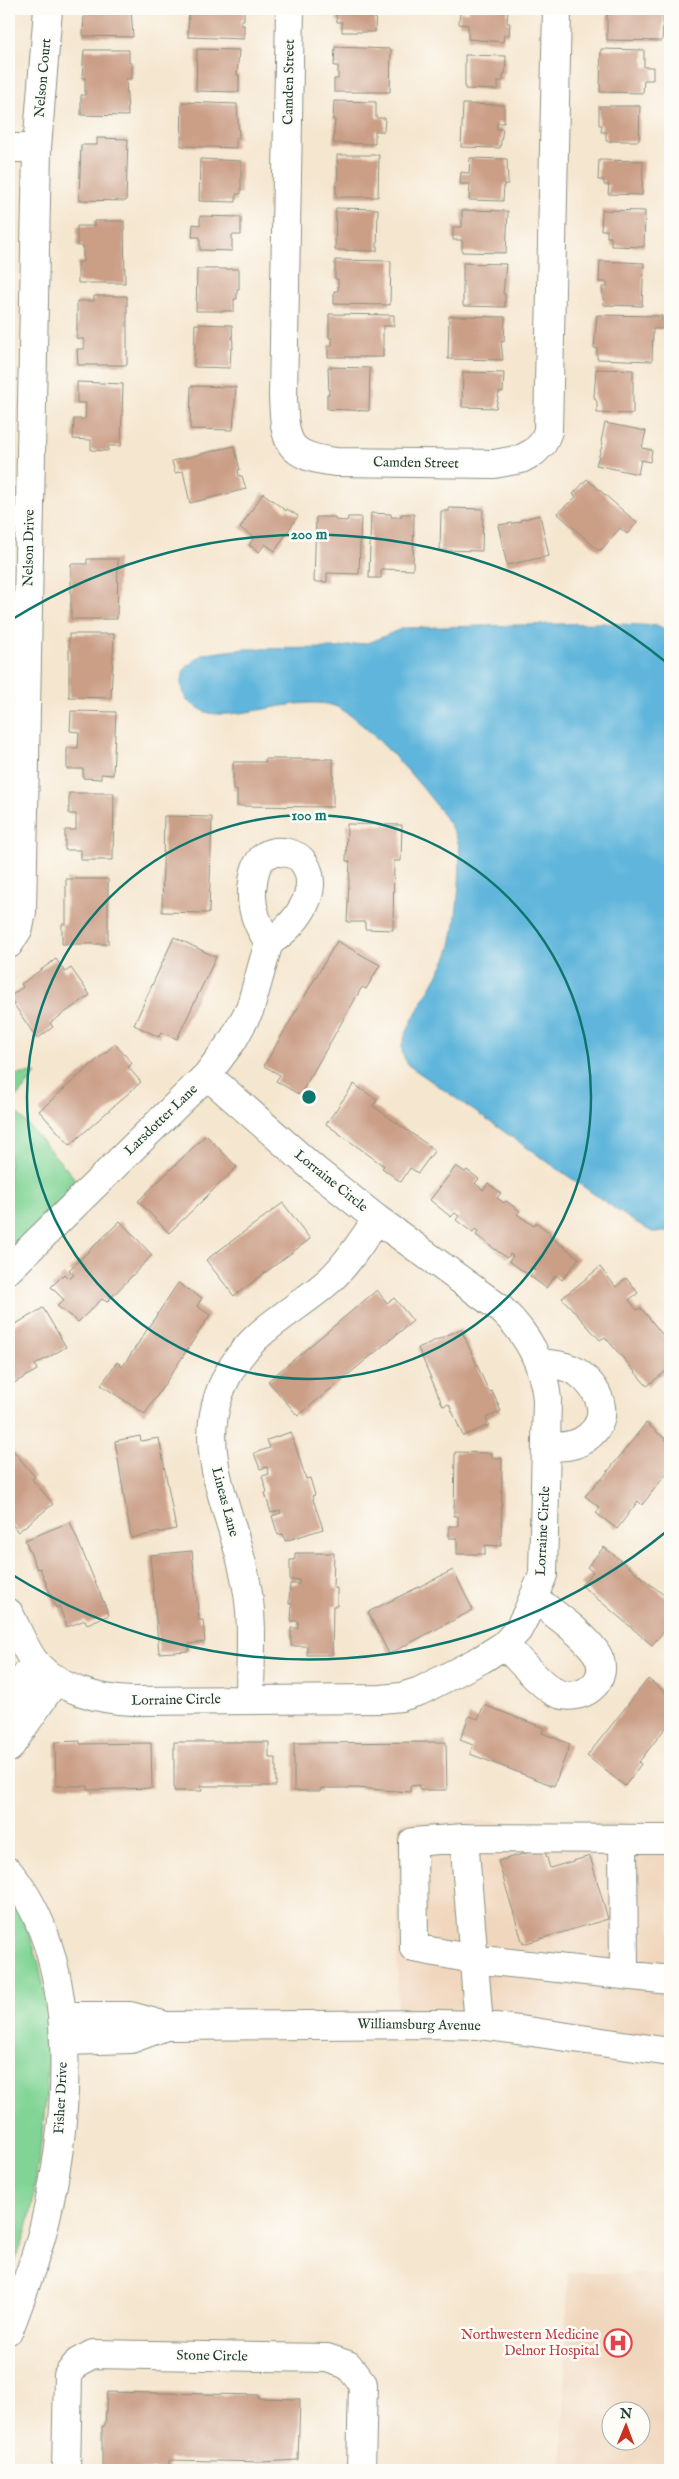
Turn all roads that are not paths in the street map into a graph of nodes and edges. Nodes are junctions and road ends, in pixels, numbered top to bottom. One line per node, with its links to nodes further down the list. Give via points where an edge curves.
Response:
1 (48, 9): 5 (street, Nelson Court)
2 (290, 9): 3 (street, Camden Street, via 284,429 294,450 311,459 494,464 534,452 548,432)
3 (557, 9)
4 (9, 148): 5 (street)
5 (37, 148): 7 (street, Nelson Drive, via 22,912 19,928)
6 (269, 942): 8 (street, Larsdotter Lane, via 250,1009 233,1040)
7 (9, 944)
8 (207, 1075): 9 (street, Lorraine Circle); 10 (street, Larsdotter Lane)
9 (378, 1219): 11 (street, Lorraine Circle, via 502,1310 519,1326); 18 (street, Lineas Lane, via 332,1278 257,1337 239,1357 216,1402 211,1442 216,1480 240,1558 250,1604)
10 (9, 1269)
11 (540, 1363): 12 (street, Lorraine Circle, via 547,1399); 12 (street, via 576,1371 595,1387 602,1413 598,1424 580,1442)
12 (546, 1447): 13 (street, Lorraine Circle, via 543,1576)
13 (534, 1598): 15 (street, Lorraine Circle, via 518,1630); 15 (street, via 596,1653 600,1667 598,1681 590,1690 564,1695 551,1690)
14 (9, 1613): 16 (street, Lorraine Circle)
15 (504, 1645): 18 (street, Lorraine Circle, via 420,1691 401,1697)
16 (35, 1662): 17 (street, Lorraine Circle); 19 (street)
17 (56, 1679): 18 (street, Lorraine Circle, via 110,1700); 20 (street)
18 (250, 1699)
19 (9, 1700)
20 (9, 1748)
21 (464, 1838): 22 (street); 25 (street); 25 (street, via 413,1842 414,1948)
22 (623, 1839): 23 (street); 26 (street)
23 (670, 1839)
24 (9, 1872): 29 (street, Fisher Drive, via 28,1899 47,1942 59,1993)
25 (473, 1959): 26 (street); 28 (street)
26 (624, 1975): 27 (street)
27 (670, 1980)
28 (479, 2025): 29 (street, Williamsburg Avenue, via 166,2026 130,2016); 30 (street, Williamsburg Avenue)
29 (63, 2029): 31 (street, Fisher Drive, via 63,2092 52,2188 44,2228)
30 (670, 2052)
31 (9, 2330)
32 (66, 2470): 33 (street, Stone Circle, via 68,2375 78,2362 93,2354 327,2358 348,2364 363,2384)
33 (361, 2470)

